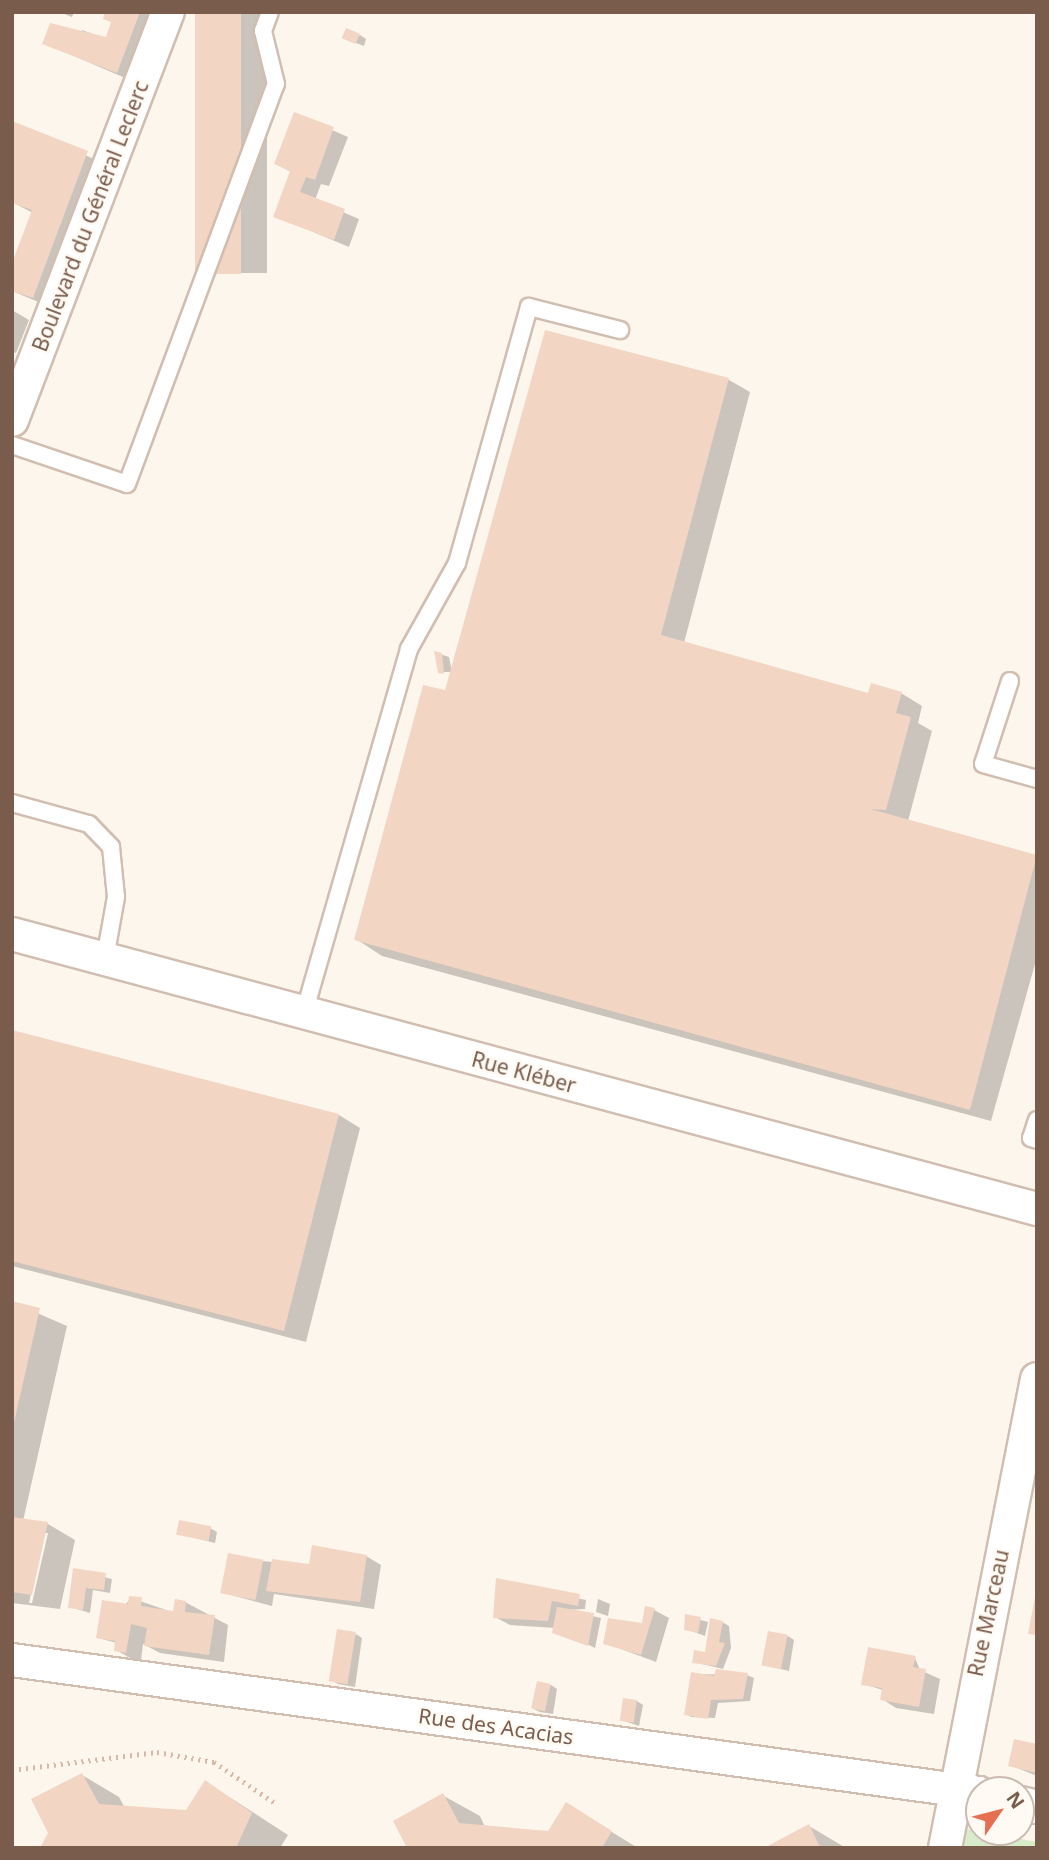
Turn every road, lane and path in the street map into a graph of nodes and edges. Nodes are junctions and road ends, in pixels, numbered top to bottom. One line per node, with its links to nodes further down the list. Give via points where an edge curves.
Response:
1 (168, 12): 4 (street, Boulevard du Général Leclerc)
2 (270, 12): 5 (lane, via 263,31 276,84 127,484)
3 (620, 330): 11 (lane, via 529,307 457,563 409,649)
4 (12, 420)
5 (12, 445)
6 (1010, 681): 7 (lane, via 983,764)
7 (1037, 779)
8 (12, 803): 10 (lane, via 89,824 111,846 116,897)
9 (12, 934): 10 (street, Rue Kléber)
10 (105, 958): 11 (street, Rue Kléber)
11 (304, 1013): 14 (street, Rue Kléber)
12 (1037, 1120): 13 (lane, via 1031,1138)
13 (1037, 1140)
14 (1037, 1209)
15 (1037, 1379): 18 (street, Rue Marceau)
16 (12, 1660): 19 (street, Rue des Acacias)
17 (12, 1770): 20 (path, via 157,1752 214,1762)
18 (967, 1776)
19 (965, 1789): 21 (street, Rue Marceau)
20 (278, 1805)
21 (945, 1848)

